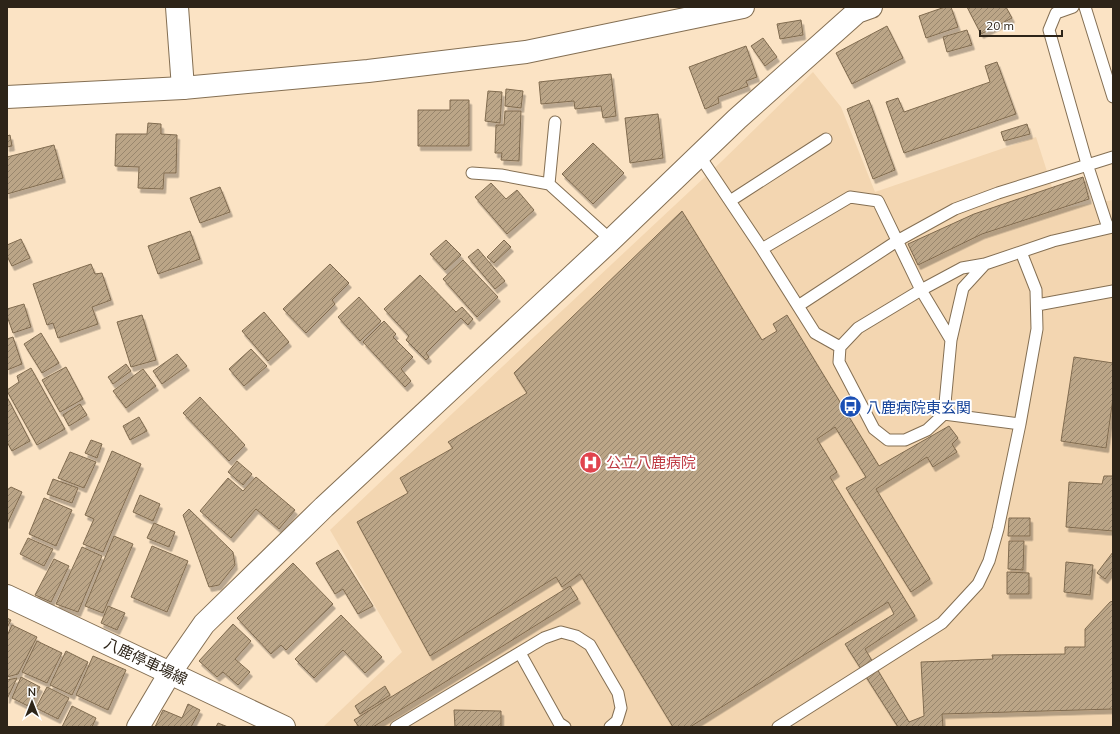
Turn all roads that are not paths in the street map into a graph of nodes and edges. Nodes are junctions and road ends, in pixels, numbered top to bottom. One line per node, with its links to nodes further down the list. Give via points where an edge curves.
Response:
1 (177, 7): 6 (street)
2 (743, 7): 6 (street, via 526,52 368,71)
3 (871, 7): 11 (street, via 857,12)
4 (1073, 7): 13 (lane, via 1056,13 1049,30)
5 (1085, 7): 8 (lane)
6 (182, 79): 7 (street)
7 (7, 97)
8 (1113, 97)
9 (555, 122): 15 (lane)
10 (826, 139): 16 (lane)
11 (699, 155): 16 (lane); 18 (street)
12 (1113, 157): 13 (lane)
13 (1087, 164): 17 (lane); 19 (lane, via 998,192 955,209)
14 (472, 173): 15 (lane, via 501,175)
15 (549, 184): 18 (lane)
16 (730, 201): 20 (lane)
17 (1110, 228): 21 (lane, via 1054,241)
18 (611, 240): 33 (street, via 324,506 204,624)
19 (897, 241): 20 (lane, via 878,201 850,197); 23 (lane); 26 (lane)
20 (762, 249): 26 (lane)
21 (1022, 252): 22 (lane); 25 (lane, via 1036,290)
22 (985, 264): 23 (lane, via 962,268); 27 (lane, via 963,288)
23 (921, 290): 27 (lane); 28 (lane, via 858,328)
24 (1113, 291): 25 (lane)
25 (1037, 305): 30 (lane, via 1038,329)
26 (798, 306): 28 (lane, via 815,333)
27 (951, 340): 29 (lane)
28 (840, 347): 29 (lane, via 839,362 874,429 888,440 905,440 927,430)
29 (944, 414): 30 (lane)
30 (1020, 424): 39 (lane, via 990,561 978,584 942,623)
31 (7, 596): 33 (street, 八鹿停車場線)
32 (520, 653): 36 (lane); 37 (lane, via 559,723); 38 (lane, via 544,638 561,632 576,636 590,645 618,693 622,708 617,722)
33 (170, 673): 34 (street); 35 (street, 八鹿停車場線)
34 (138, 727)
35 (284, 727)
36 (396, 727)
37 (565, 727)
38 (611, 727)
39 (778, 727)

